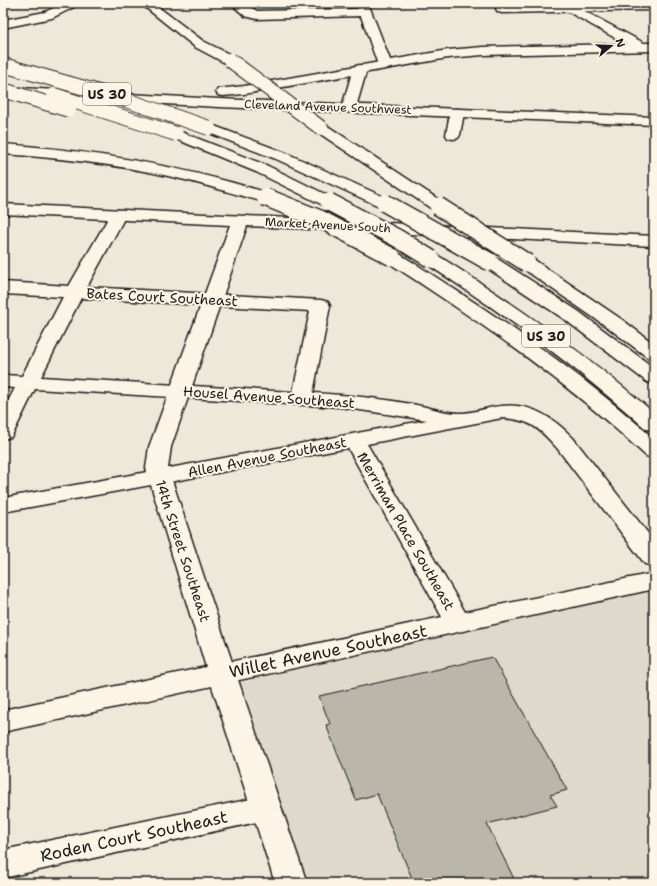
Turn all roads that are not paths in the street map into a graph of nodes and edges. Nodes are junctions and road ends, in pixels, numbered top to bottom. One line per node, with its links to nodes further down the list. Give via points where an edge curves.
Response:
1 (74, 3): 8 (main road, via 48,15)
2 (146, 3): 13 (main road, via 199,44)
3 (236, 3): 6 (main road, via 249,14)
4 (564, 5): 5 (main road); 7 (main road); 11 (main road)
5 (654, 6)
6 (363, 8): 14 (main road)
7 (502, 9)
8 (3, 24)
9 (200, 30): 13 (main road)
10 (654, 46): 11 (main road)
11 (640, 47): 12 (main road); 14 (main road, via 465,52)
12 (654, 54)
13 (230, 60): 33 (main road, bridge, via 321,128 527,263)
14 (385, 64): 16 (main road)
15 (3, 65): 34 (main road, US 30, bridge, via 120,98 209,128 287,159 385,203 490,262 571,315)
16 (360, 69): 19 (main road, via 214,93); 20 (main road)
17 (3, 80): 25 (main road, US 30, bridge, via 176,134)
18 (3, 90): 19 (main road, Cleveland Avenue Southwest); 25 (main road, bridge, via 160,138 255,174)
19 (66, 93): 20 (main road, Cleveland Avenue Southwest)
20 (349, 107): 21 (main road, Cleveland Avenue Southwest)
21 (457, 113): 22 (main road, Cleveland Avenue Southwest); 23 (main road)
22 (654, 121)
23 (453, 135)
24 (3, 149): 43 (main road, bridge, via 140,164 207,179 265,197 322,220 392,257 499,326 596,399)
25 (301, 188): 40 (main road, US 30, bridge, via 397,238 487,294 602,379)
26 (5, 211): 27 (main road, Market Avenue South)
27 (118, 215): 28 (main road, Market Avenue South); 31 (main road)
28 (240, 221): 29 (main road, Market Avenue South); 32 (main road, 14th Street Southeast)
29 (654, 241)
30 (3, 288): 31 (main road, Bates Court Southeast)
31 (75, 292): 32 (main road, Bates Court Southeast); 36 (main road)
32 (212, 300): 37 (main road, 14th Street Southeast); 38 (main road, Bates Court Southeast, via 321,306)
33 (654, 353)
34 (654, 378)
35 (3, 381): 36 (main road, Housel Avenue Southeast)
36 (29, 382): 37 (main road, Housel Avenue Southeast); 41 (main road)
37 (178, 391): 38 (main road, Housel Avenue Southeast); 44 (main road, 14th Street Southeast, via 160,447 157,464)
38 (302, 398): 39 (main road, Housel Avenue Southeast, via 380,405)
39 (459, 420): 42 (main road, Allen Avenue Southeast); 46 (main road, Housel Avenue Southeast, via 502,412 519,413 533,417 549,427 565,443)
40 (654, 424)
41 (3, 432)
42 (354, 440): 44 (main road, Allen Avenue Southeast); 48 (main road, Merriman Place Southeast)
43 (654, 451)
44 (159, 477): 45 (main road, Allen Avenue Southeast); 49 (main road, 14th Street Southeast)
45 (3, 505)
46 (654, 558)
47 (654, 581): 48 (main road, Willet Avenue Southeast)
48 (458, 622): 49 (main road, Willet Avenue Southeast)
49 (222, 674): 50 (main road, Willet Avenue Southeast); 51 (main road, 14th Street Southeast)
50 (3, 721)
51 (266, 808): 52 (main road, Roden Court Southeast); 53 (main road, 14th Street Southeast)
52 (3, 864)
53 (291, 883)

